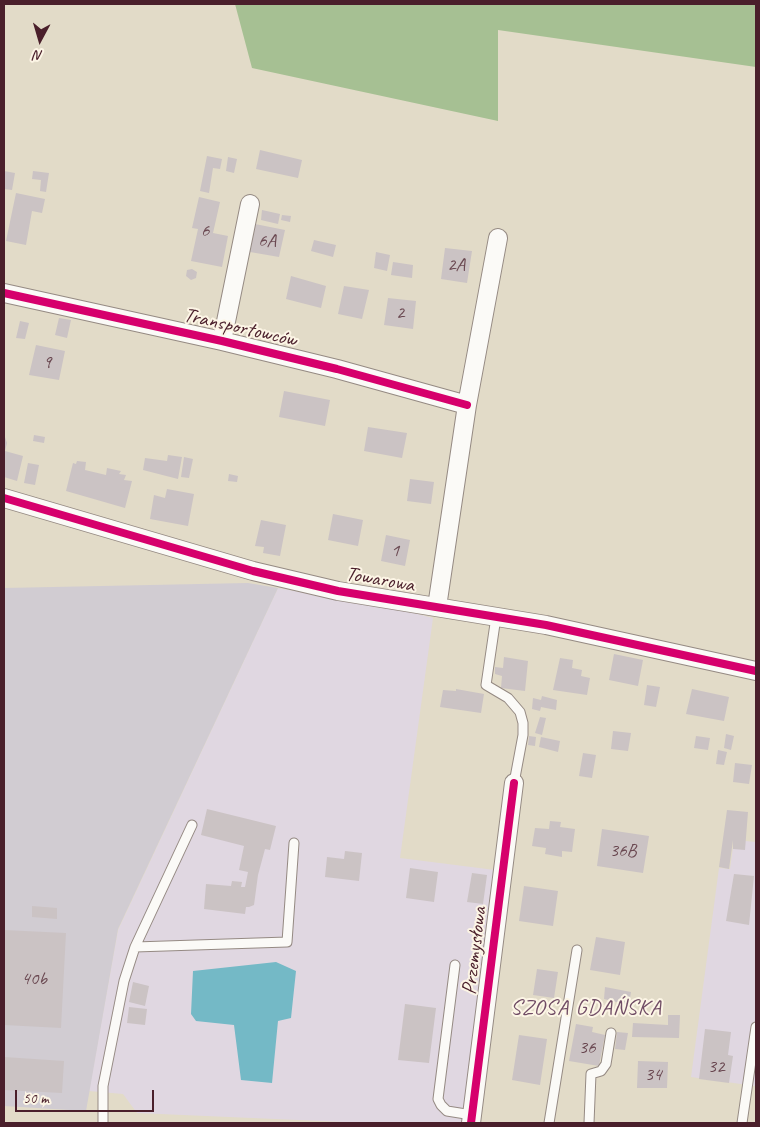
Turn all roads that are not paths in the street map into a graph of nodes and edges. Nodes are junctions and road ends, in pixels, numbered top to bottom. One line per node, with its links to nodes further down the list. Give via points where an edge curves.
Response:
1 (250, 204): 4 (street, Transportowców)
2 (498, 238): 5 (street)
3 (4, 293): 4 (street, Transportowców)
4 (222, 341): 5 (street, Transportowców)
5 (467, 406): 7 (street)
6 (4, 498): 7 (street, Towarowa, via 253,571 338,591)
7 (436, 607): 8 (street, Towarowa)
8 (496, 618): 9 (street, Towarowa, via 546,625); 10 (lane, via 486,685 508,698 520,712 523,735)
9 (756, 671)
10 (514, 783): 18 (street, Przemysłowa)
11 (192, 825): 13 (lane)
12 (294, 843): 13 (lane, via 287,942)
13 (135, 947): 19 (lane, via 124,981 103,1086)
14 (577, 950): 20 (lane)
15 (456, 965): 18 (lane, via 438,1099 447,1111)
16 (756, 1027): 22 (lane)
17 (611, 1034): 21 (lane, via 606,1064 601,1071 591,1074)
18 (472, 1119)
19 (103, 1123)
20 (549, 1123)
21 (588, 1123)
22 (742, 1123)

